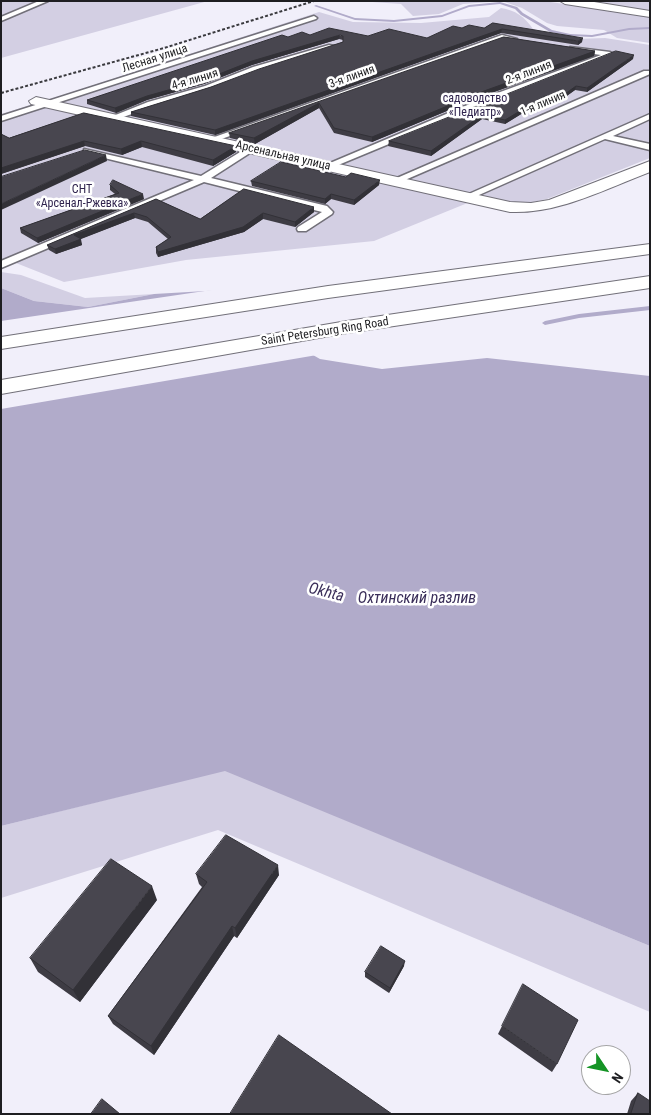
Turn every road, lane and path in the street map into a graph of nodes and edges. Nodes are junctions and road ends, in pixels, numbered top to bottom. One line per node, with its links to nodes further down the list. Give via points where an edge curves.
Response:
1 (44, 1): 5 (lane)
2 (565, 1): 3 (main road)
3 (650, 14)
4 (314, 18): 10 (lane, Лесная улица)
5 (1, 19)
6 (522, 40): 15 (lane, 3-я линия, via 502,37)
7 (340, 43): 12 (lane, 4-я линия)
8 (561, 46): 19 (lane, 2-я линия, via 610,54 487,100)
9 (647, 72): 22 (lane, 1-я линия)
10 (43, 103): 12 (main road, Арсенальная улица); 13 (lane, Лесная улица)
11 (650, 116): 14 (lane)
12 (112, 118): 15 (main road, Арсенальная улица)
13 (1, 119)
14 (603, 136): 16 (lane); 23 (lane)
15 (210, 140): 17 (main road, Арсенальная улица)
16 (650, 147)
17 (250, 149): 19 (main road, Арсенальная улица); 21 (lane)
18 (76, 154): 21 (lane, via 86,151)
19 (328, 166): 22 (main road, Арсенальная улица)
20 (650, 166): 23 (main road, Арсенальная улица, via 553,204 531,208 510,207)
21 (201, 180): 24 (lane, via 323,208 328,212); 26 (lane)
22 (395, 182): 23 (main road, Арсенальная улица)
23 (467, 197)
24 (302, 229)
25 (650, 249): 28 (main road, via 328,292)
26 (1, 265)
27 (650, 282): 29 (main road, Saint Petersburg Ring Road, via 347,327)
28 (1, 343)
29 (1, 387)

